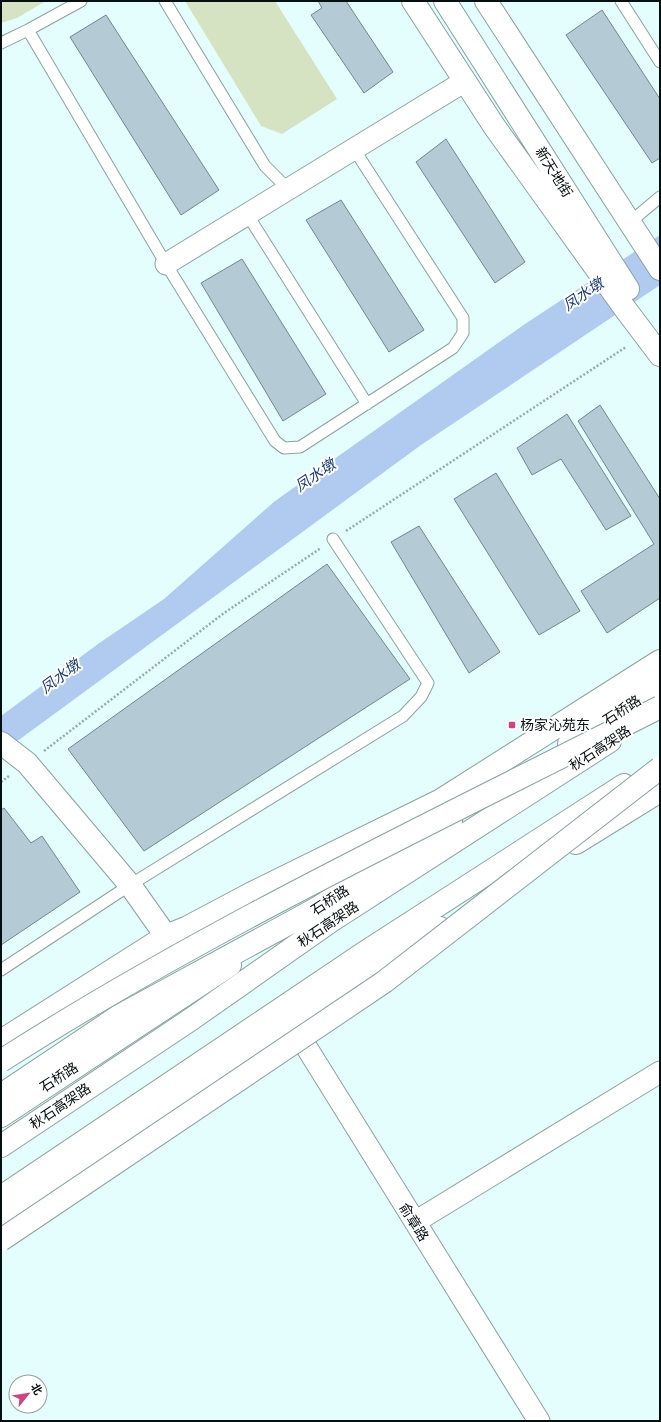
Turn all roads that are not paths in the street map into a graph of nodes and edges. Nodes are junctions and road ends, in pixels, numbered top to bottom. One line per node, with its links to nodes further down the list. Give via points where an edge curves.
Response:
1 (81, 1): 7 (lane)
2 (165, 1): 12 (lane, via 265,166)
3 (413, 1): 10 (main road)
4 (445, 1): 17 (main road, 新天地街)
5 (486, 1): 15 (main road)
6 (621, 1): 9 (lane)
7 (28, 30): 8 (lane); 16 (lane)
8 (1, 43)
9 (660, 62)
10 (465, 81): 11 (street); 17 (main road, via 494,126)
11 (354, 148): 12 (street); 21 (lane, via 463,318 463,333 454,348)
12 (288, 189): 14 (street)
13 (660, 198): 15 (lane)
14 (247, 214): 16 (street); 21 (lane)
15 (632, 227): 18 (main road)
16 (166, 264): 21 (lane, via 275,441 284,448 300,447)
17 (604, 265): 19 (main road, 新天地街)
18 (660, 269)
19 (653, 340): 20 (main road, 新天地街)
20 (660, 355)
21 (367, 404)
22 (334, 539): 30 (lane, via 428,683 421,697 403,716)
23 (660, 661): 32 (main road, via 441,800)
24 (660, 685): 31 (main road, 石桥路)
25 (660, 708): 36 (main road, bridge, via 266,908 53,1028); 40 (main road, 秋石高架路, bridge, via 331,921 193,1018)
26 (5, 746): 30 (main road, via 27,763)
27 (660, 762): 41 (main road, via 364,953)
28 (660, 768): 44 (main road, bridge, via 384,982)
29 (660, 791): 34 (main road)
30 (130, 885): 32 (main road); 33 (lane)
31 (323, 905): 38 (main road, via 119,1016); 39 (main road, 石桥路)
32 (166, 936): 35 (main road)
33 (1, 970)
34 (290, 1022): 42 (main road); 43 (street, 俞章路)
35 (1, 1042)
36 (1, 1061)
37 (660, 1072): 43 (street)
38 (1, 1095)
39 (1, 1116)
40 (1, 1146)
41 (1, 1197)
42 (1, 1218)
43 (415, 1222): 45 (street, 俞章路)
44 (1, 1240)
45 (539, 1421)

